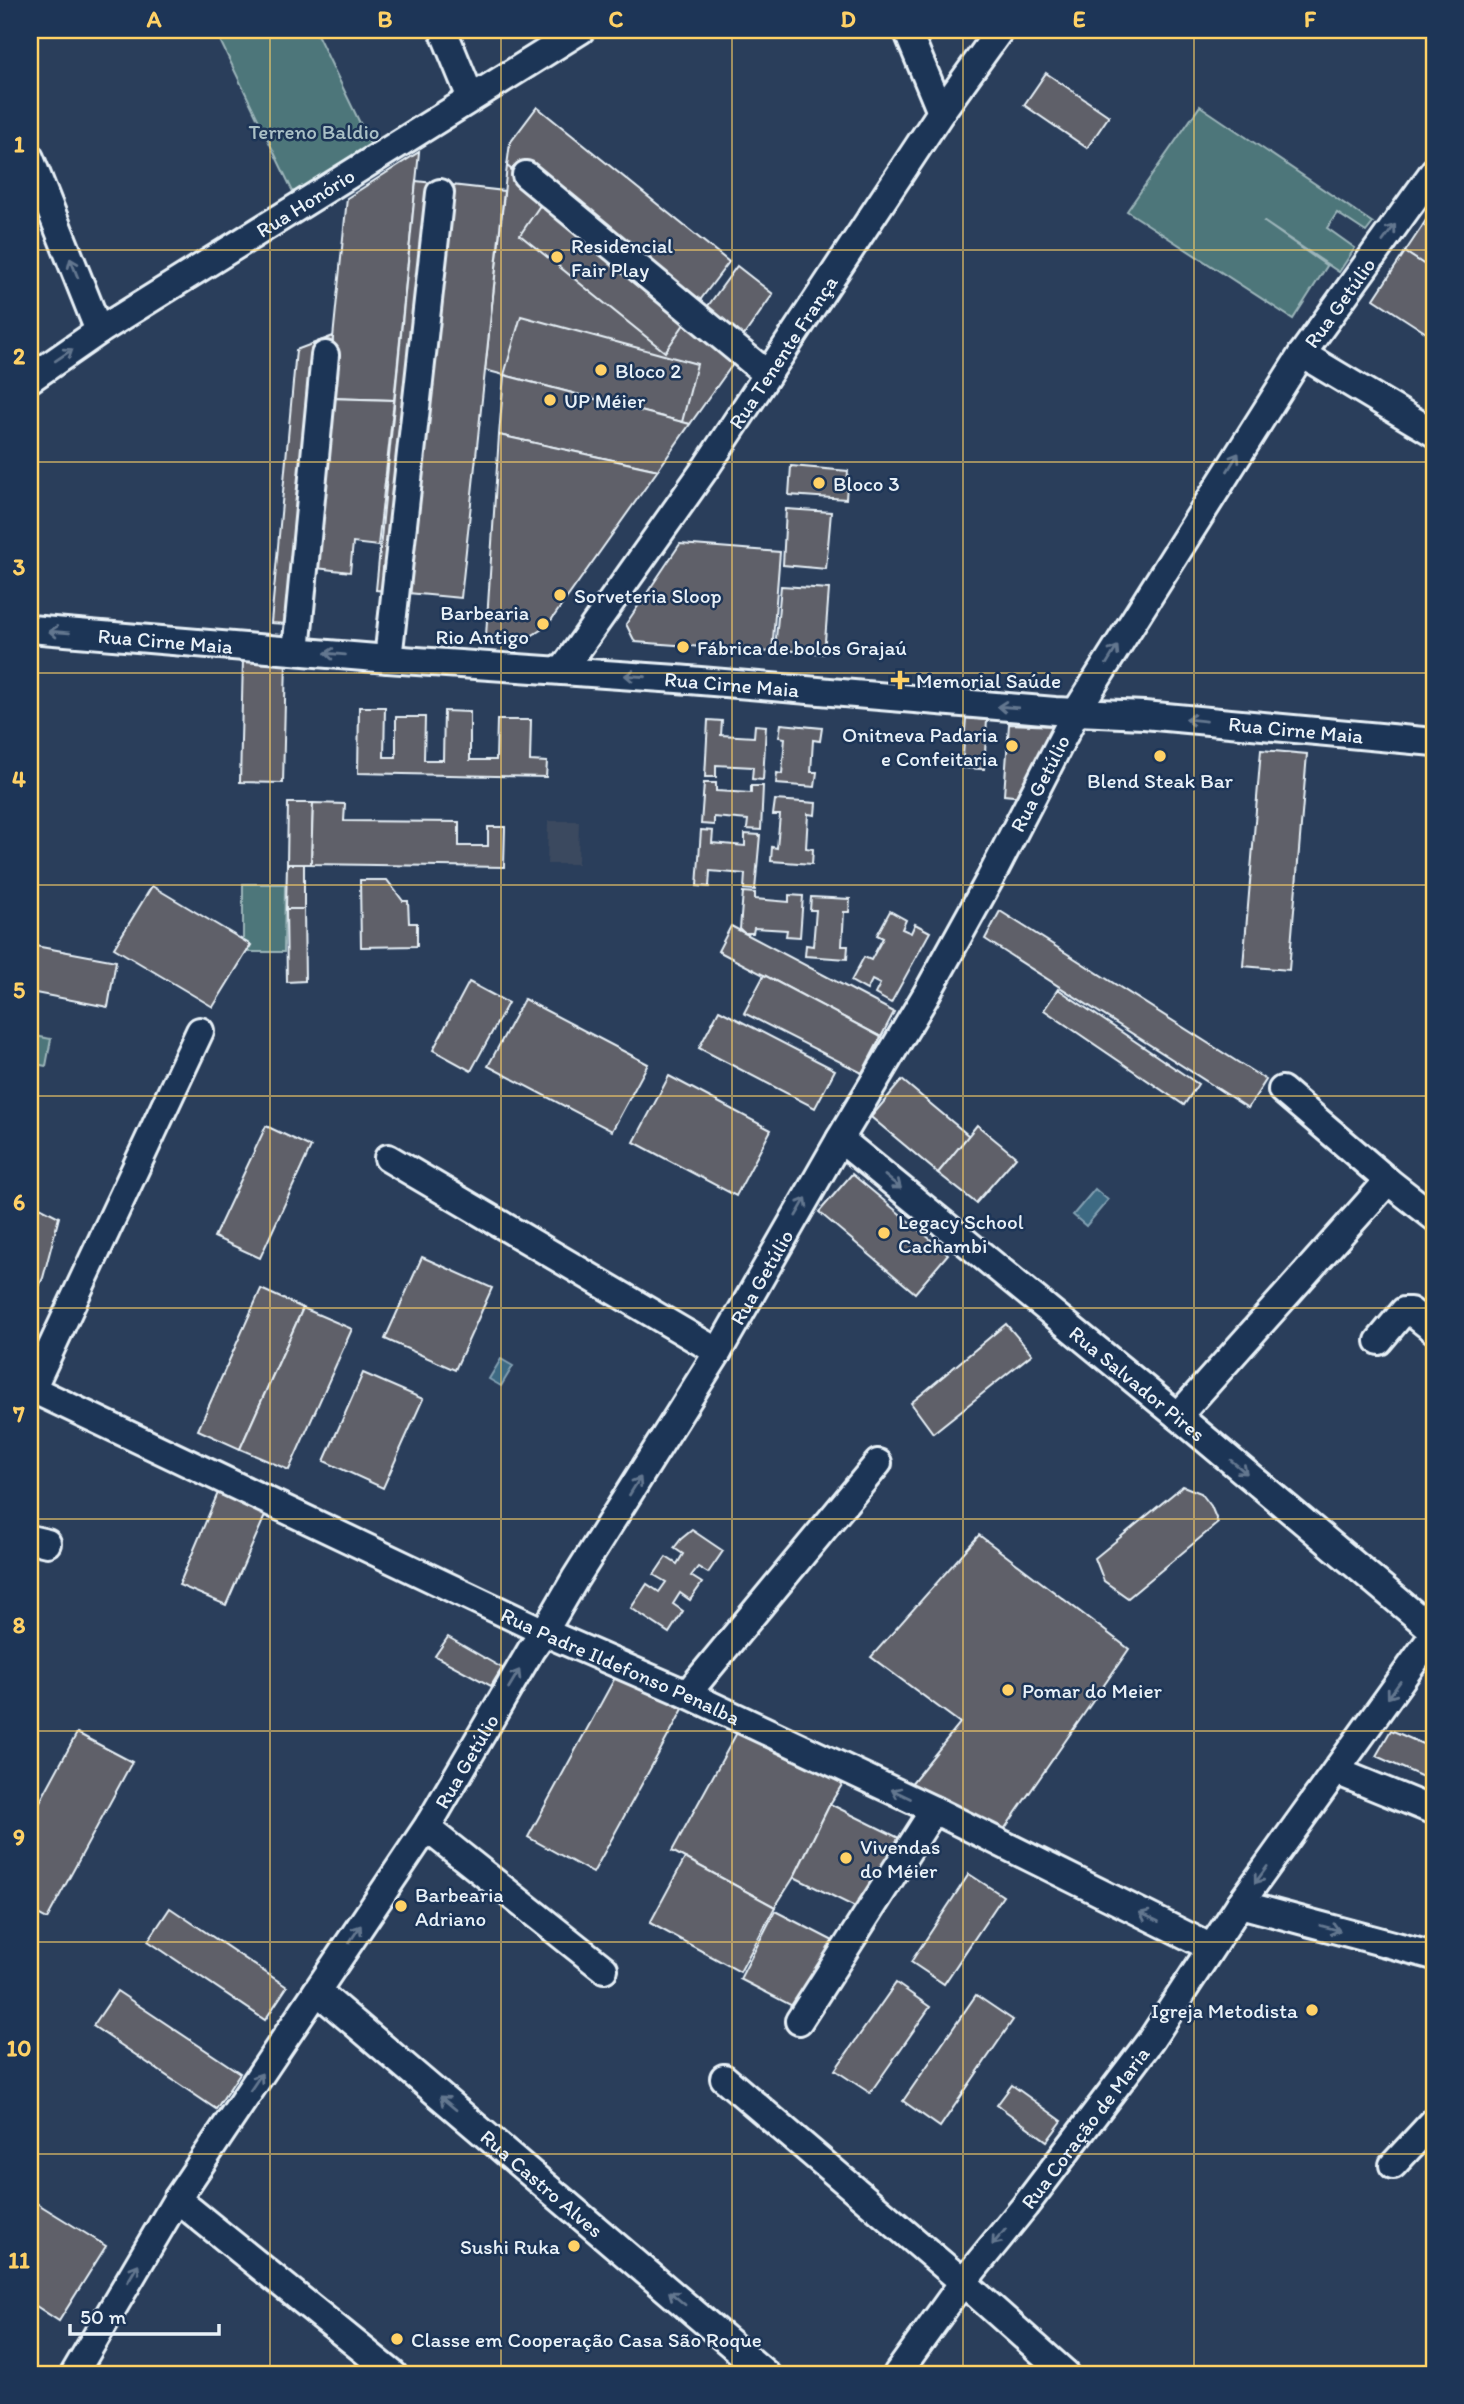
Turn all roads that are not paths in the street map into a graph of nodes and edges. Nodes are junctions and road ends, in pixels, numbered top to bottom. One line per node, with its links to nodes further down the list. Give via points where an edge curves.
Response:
1 (443, 30): 5 (street)
2 (582, 30): 5 (street, Rua Honório)
3 (907, 30): 6 (street)
4 (1000, 30): 6 (street, Rua Tenente França)
5 (471, 98): 11 (street, Rua Honório)
6 (941, 112): 14 (street, Rua Tenente França)
7 (30, 158): 11 (street, one-way to 7)
8 (1434, 170): 12 (street, Rua Getúlio, one-way to 8)
9 (526, 175): 14 (street)
10 (440, 193): 19 (street)
11 (99, 331): 15 (street, Rua Honório, one-way to 11)
12 (1302, 354): 16 (street); 21 (street, Rua Getúlio, one-way to 12)
13 (325, 355): 18 (street)
14 (767, 374): 20 (street, Rua Tenente França)
15 (30, 379)
16 (1434, 433)
17 (30, 629): 18 (street, Rua Cirne Maia, one-way to 17)
18 (296, 651): 19 (street, Rua Cirne Maia, one-way to 18)
19 (388, 659): 20 (street, Rua Cirne Maia)
20 (562, 671): 21 (street, Rua Cirne Maia, one-way to 20)
21 (1076, 712): 22 (street, Rua Cirne Maia, one-way to 21); 25 (street, Rua Getúlio, via 926,995)
22 (1434, 740)
23 (200, 1031): 32 (street)
24 (1282, 1090): 27 (street)
25 (840, 1139): 31 (street, Rua Getúlio, one-way to 25); 33 (street, Rua Salvador Pires, one-way to 33)
26 (388, 1158): 31 (street)
27 (1388, 1181): 28 (street); 33 (street)
28 (1434, 1217)
29 (1434, 1331): 30 (street, via 1404,1311)
30 (1379, 1341)
31 (718, 1352): 35 (street, Rua Getúlio, one-way to 31)
32 (31, 1388): 35 (street, Rua Padre Ildefonso Penalba)
33 (1178, 1416): 36 (street, Rua Salvador Pires, one-way to 36)
34 (878, 1463): 37 (street)
35 (544, 1632): 37 (street, Rua Padre Ildefonso Penalba); 41 (street, Rua Getúlio, one-way to 35)
36 (1434, 1633): 38 (street, Rua Coração de Maria, one-way to 38)
37 (687, 1694): 39 (street, Rua Padre Ildefonso Penalba, one-way to 37)
38 (1336, 1771): 40 (street); 42 (street, Rua Coração de Maria, one-way to 42)
39 (934, 1810): 43 (street, Rua Padre Ildefonso Penalba, one-way to 39); 47 (street)
40 (1434, 1811)
41 (429, 1824): 45 (street, via 435,1834); 46 (street, Rua Getúlio, one-way to 41)
42 (1240, 1904): 43 (street, Rua Coração de Maria); 44 (street, one-way to 44)
43 (1210, 1947): 52 (street, Rua Coração de Maria, one-way to 52, via 1142,2051)
44 (1434, 1956)
45 (604, 1969)
46 (317, 1991): 51 (street, Rua Getúlio, one-way to 46); 55 (street, Rua Castro Alves, one-way to 46)
47 (799, 2021)
48 (724, 2078): 52 (street)
49 (1434, 2121): 50 (street)
50 (1393, 2165)
51 (177, 2199): 53 (street, Rua Getúlio, one-way to 51); 54 (street)
52 (963, 2282): 56 (street, Rua Coração de Maria); 57 (street)
53 (74, 2374)
54 (393, 2374)
55 (766, 2374)
56 (897, 2374)
57 (1066, 2374)

